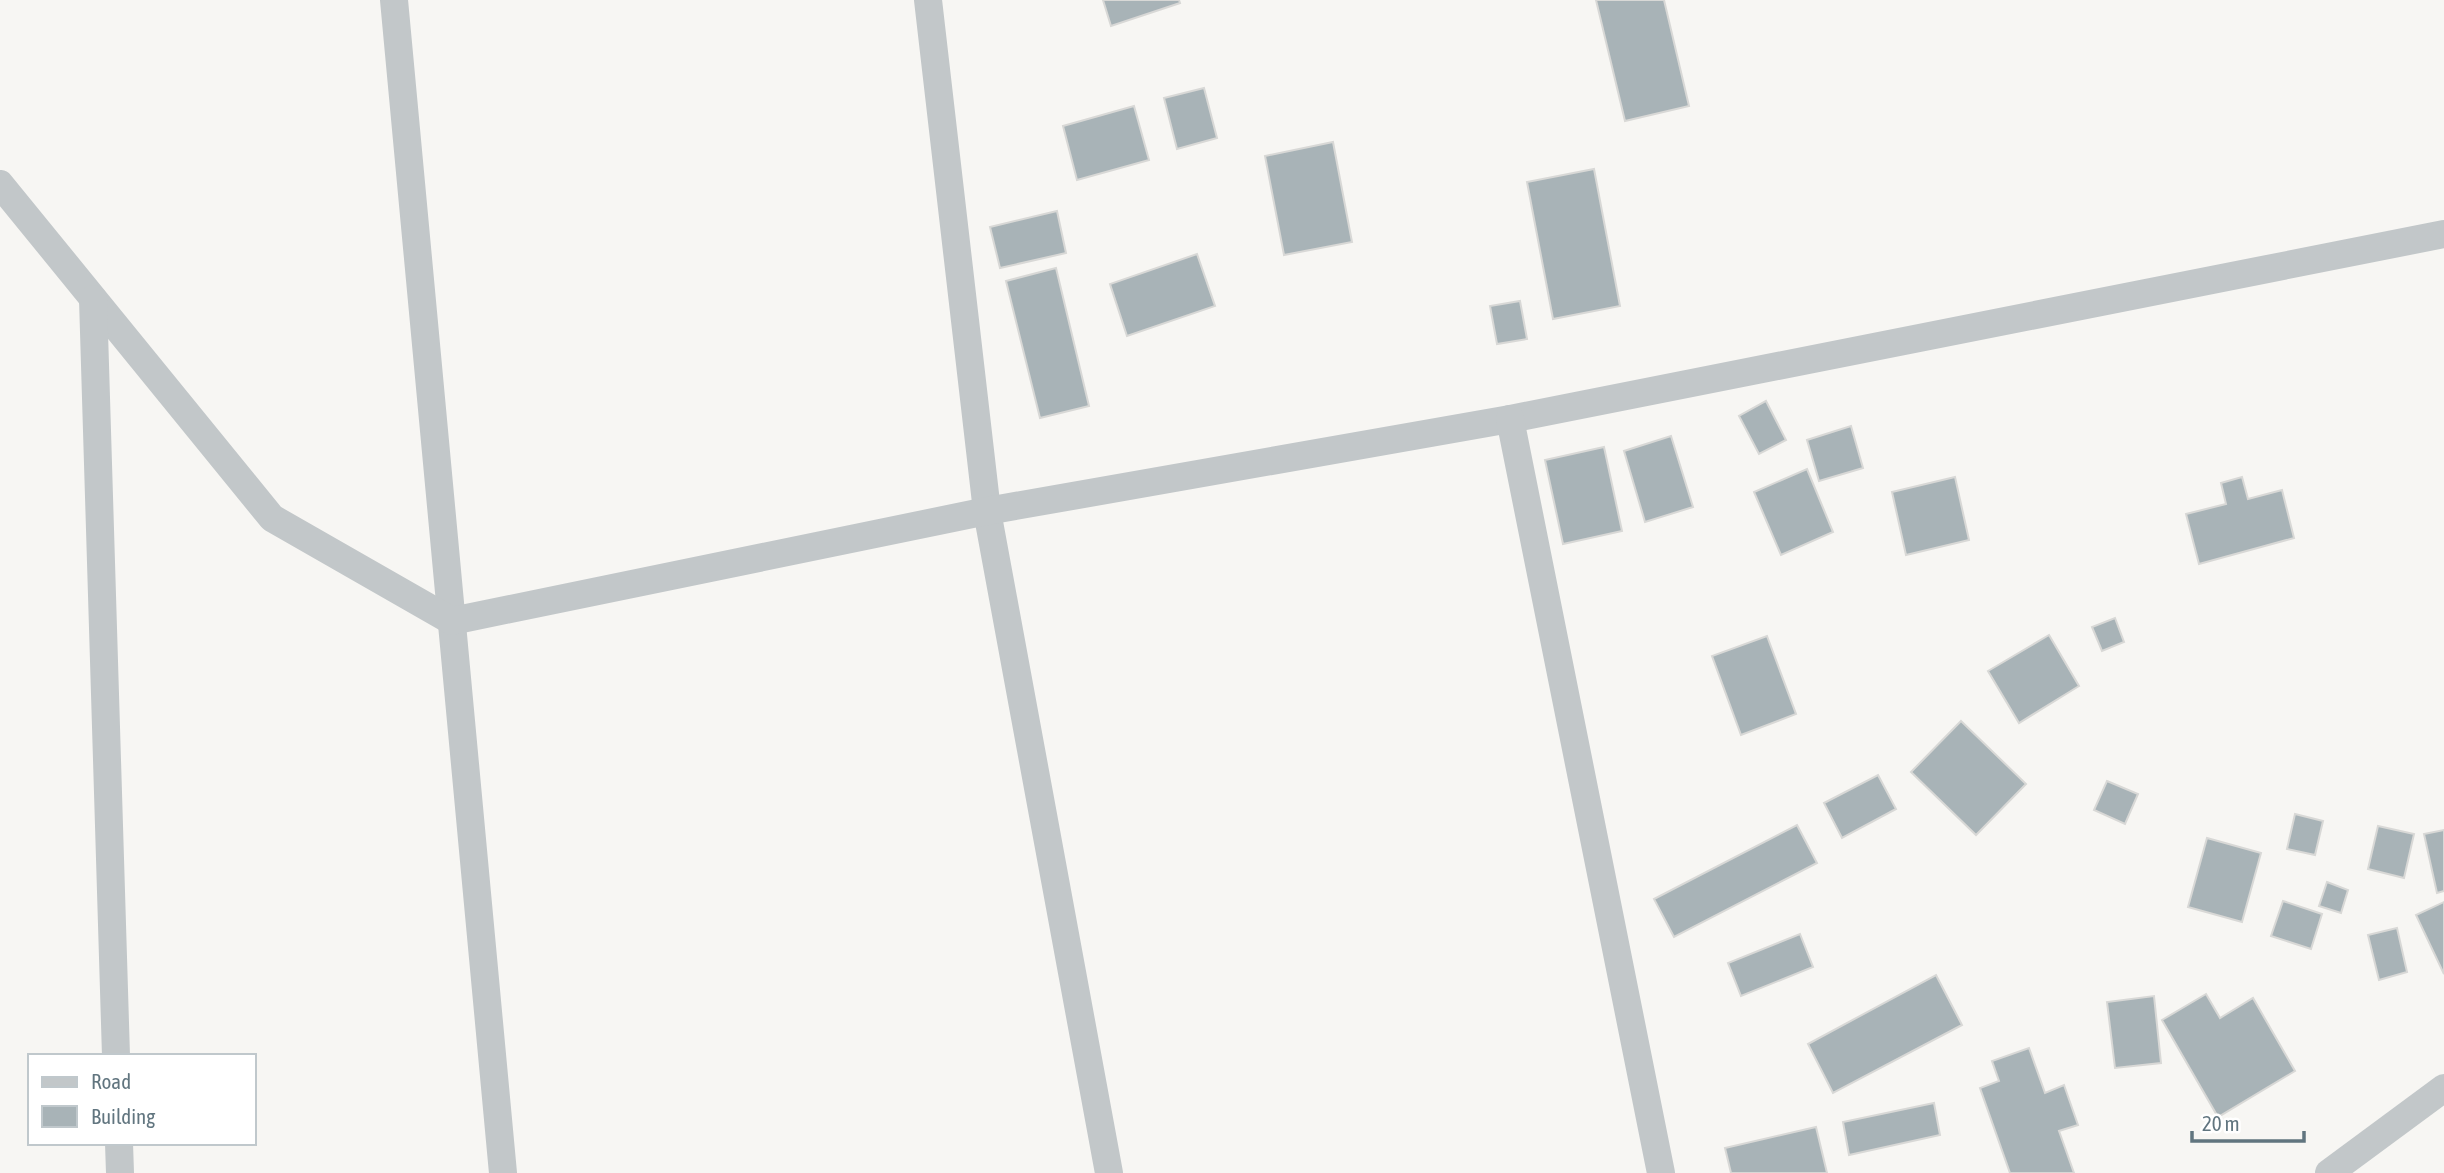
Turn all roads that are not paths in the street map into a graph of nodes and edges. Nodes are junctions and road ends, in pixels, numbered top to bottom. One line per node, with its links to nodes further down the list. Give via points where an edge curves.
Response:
1 (394, 0): 8 (street)
2 (928, 0): 7 (street)
3 (0, 184): 5 (street)
4 (2444, 234): 6 (street)
5 (93, 299): 8 (street, via 272,518); 9 (street)
6 (1510, 419): 7 (street); 15 (street)
7 (987, 511): 8 (street); 14 (street)
8 (452, 621): 13 (street)
9 (117, 1054)
10 (2444, 1088): 16 (street)
11 (119, 1145): 12 (street)
12 (120, 1173)
13 (503, 1173)
14 (1109, 1173)
15 (1661, 1173)
16 (2329, 1173)

